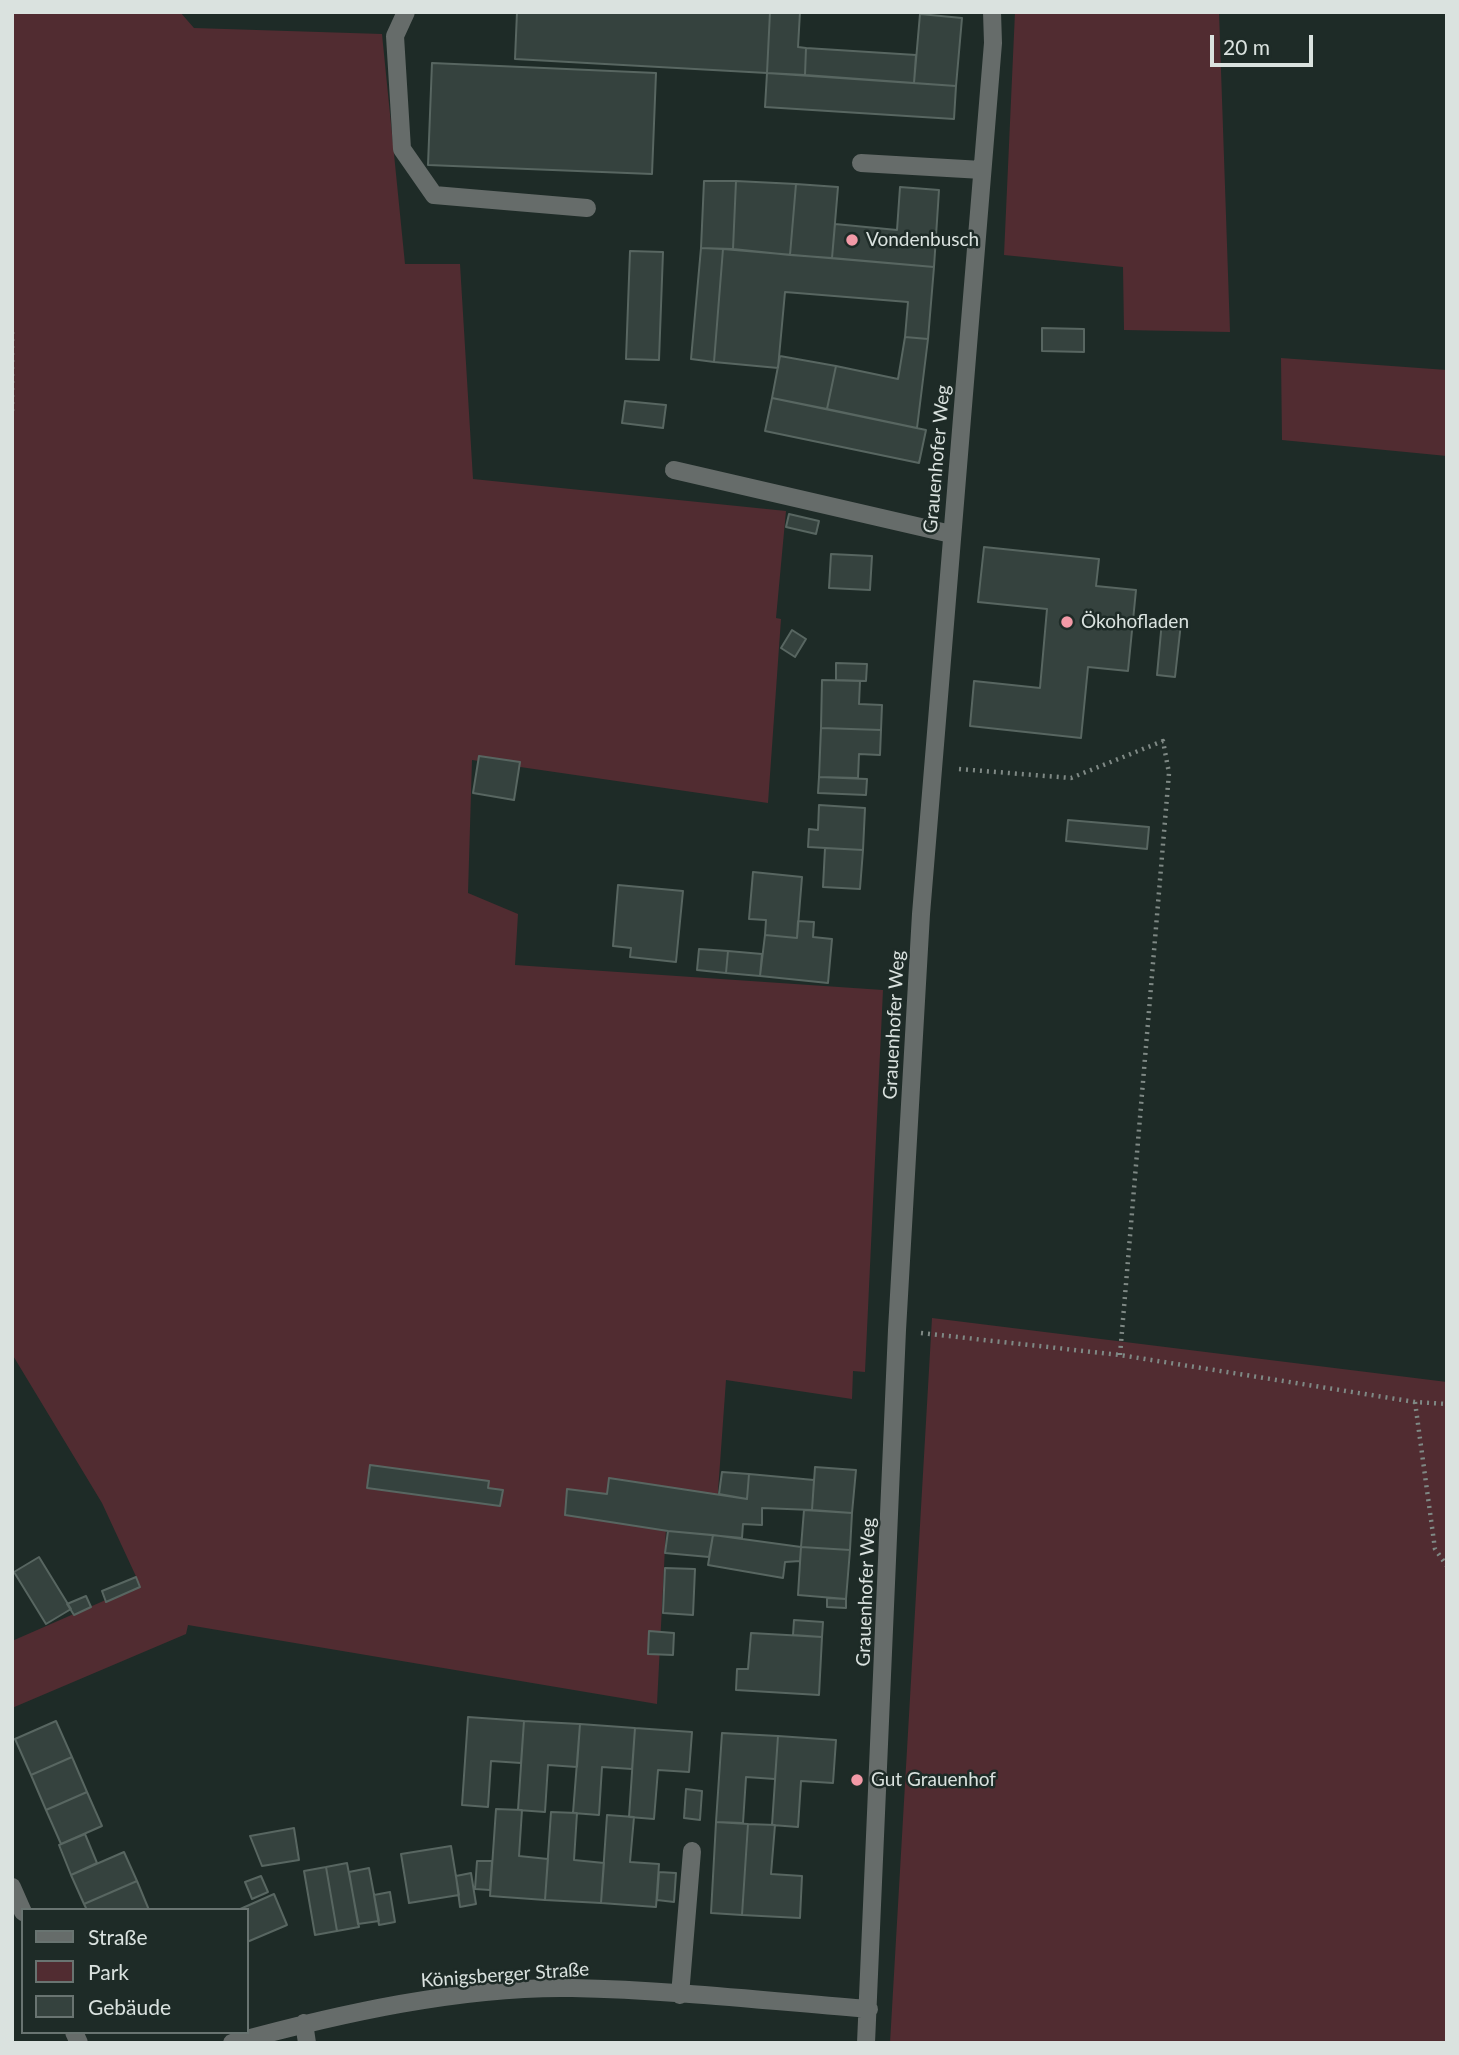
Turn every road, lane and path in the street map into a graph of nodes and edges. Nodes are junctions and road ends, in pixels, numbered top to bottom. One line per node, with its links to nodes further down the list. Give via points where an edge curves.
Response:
1 (406, 12): 5 (street, via 395,36 402,149 434,195)
2 (992, 12): 4 (street, Grauenhofer Weg)
3 (861, 163): 4 (street)
4 (982, 170): 9 (street, Grauenhofer Weg)
5 (587, 208)
6 (12, 332): 7 (path)
7 (12, 411)
8 (674, 470): 9 (street)
9 (951, 534): 10 (street, Grauenhofer Weg)
10 (932, 766): 11 (street, Grauenhofer Weg); 12 (path, via 1071,778 1163,741 1169,773)
11 (897, 1330): 12 (path); 20 (street, Grauenhofer Weg)
12 (1120, 1355): 13 (path)
13 (1415, 1402): 14 (path); 15 (path, via 1434,1549)
14 (1447, 1404)
15 (1447, 1566)
16 (692, 1851): 19 (street)
17 (12, 1887): 18 (street)
18 (21, 1908)
19 (680, 1995): 20 (street, Königsberger Straße); 21 (street, Königsberger Straße, via 570,1988 475,1994)
20 (869, 2009): 24 (street, Grauenhofer Weg)
21 (304, 2023): 22 (street, Königsberger Straße); 23 (street)
22 (232, 2043)
23 (307, 2043)
24 (866, 2043)

